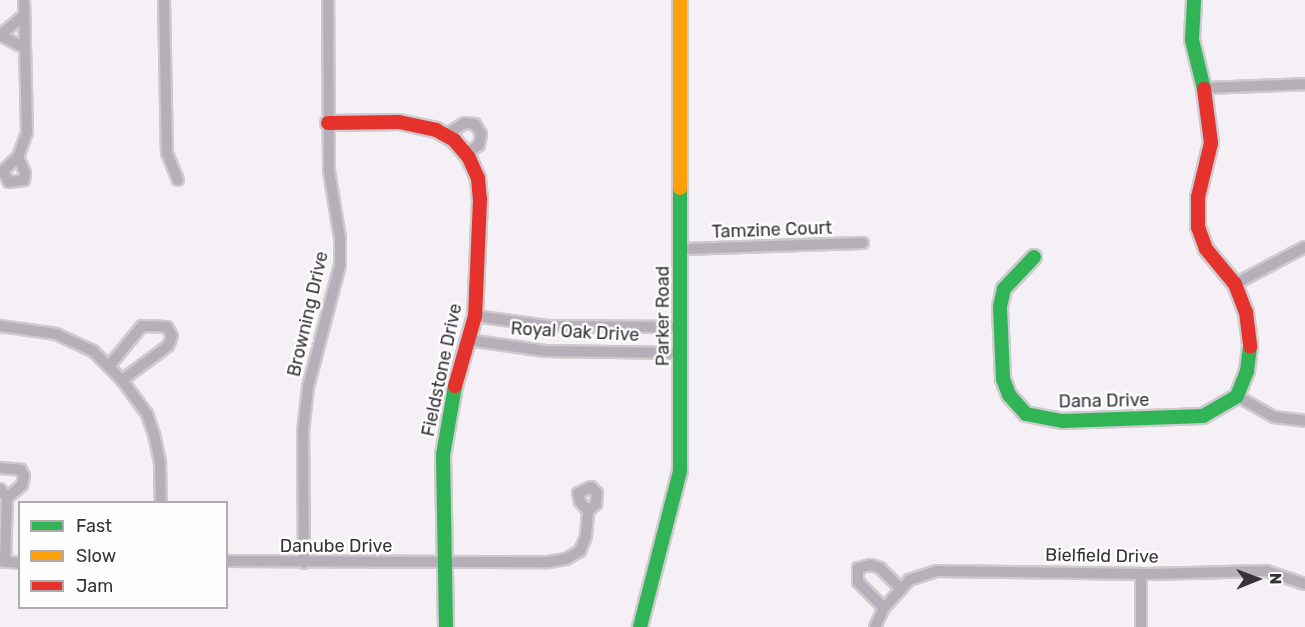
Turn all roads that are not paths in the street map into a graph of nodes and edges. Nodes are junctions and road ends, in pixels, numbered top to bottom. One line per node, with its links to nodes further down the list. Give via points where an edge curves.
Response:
1 (24, 0): 6 (street)
2 (164, 0): 14 (street, via 167,153)
3 (328, 0): 10 (street, Browning Drive)
4 (680, 0): 17 (street, Parker Road)
5 (1194, 0): 9 (street, via 1192,40)
6 (23, 16): 7 (street); 7 (street, via 0,35)
7 (24, 48): 13 (street, via 27,132)
8 (1305, 84): 9 (street)
9 (1203, 88): 19 (street, via 1211,142 1198,196 1198,227 1206,249)
10 (328, 123): 11 (street, Fieldstone Drive, via 399,122); 38 (street, Browning Drive, via 329,171 340,238 340,266 308,387 303,432)
11 (446, 135): 12 (street, Fieldstone Drive); 12 (street, via 465,123 475,124 481,134 479,145)
12 (465, 154): 20 (street, Fieldstone Drive, via 478,178 480,200)
13 (18, 158)
14 (178, 180)
15 (863, 243): 17 (street, Tamzine Court)
16 (1305, 247): 19 (street)
17 (682, 249): 22 (street, Parker Road)
18 (1034, 257): 27 (street, Dana Drive, via 1004,289 1000,307 1003,379 1009,395 1026,414 1063,421 1203,416)
19 (1235, 284): 27 (street, via 1251,342 1247,371)
20 (475, 316): 22 (street, Royal Oak Drive, via 547,326); 23 (street, Fieldstone Drive)
21 (0, 326): 25 (street, via 56,334 93,351)
22 (681, 327): 24 (street, Parker Road)
23 (468, 340): 24 (street, Royal Oak Drive, via 544,351); 36 (street, Fieldstone Drive, via 449,408 443,455)
24 (681, 353): 44 (street, Parker Road, via 680,471)
25 (108, 366): 26 (street); 26 (street, via 142,326 166,327 172,336 168,346)
26 (122, 380): 32 (street, via 147,414 154,434)
27 (1237, 396): 28 (street, via 1274,417)
28 (1305, 421)
29 (0, 468): 31 (street, via 21,470 24,476 21,485)
30 (0, 489): 31 (street)
31 (7, 498): 35 (street)
32 (161, 501)
33 (588, 511): 36 (street, Danube Drive, via 580,551 566,559)
34 (228, 561): 38 (street, Danube Drive)
35 (3, 562): 37 (street)
36 (445, 562): 38 (street, Danube Drive); 43 (street, Fieldstone Drive)
37 (18, 563)
38 (304, 563)
39 (1141, 574): 40 (street, Bielfield Drive, via 1266,571); 41 (street, Bielfield Drive, via 937,572 909,580); 46 (street)
40 (1305, 584)
41 (901, 589): 42 (street, Bielfield Drive); 42 (street, via 880,568 858,568 858,582)
42 (885, 608): 45 (street, Bielfield Drive)
43 (446, 627)
44 (640, 627)
45 (875, 627)
46 (1141, 627)

